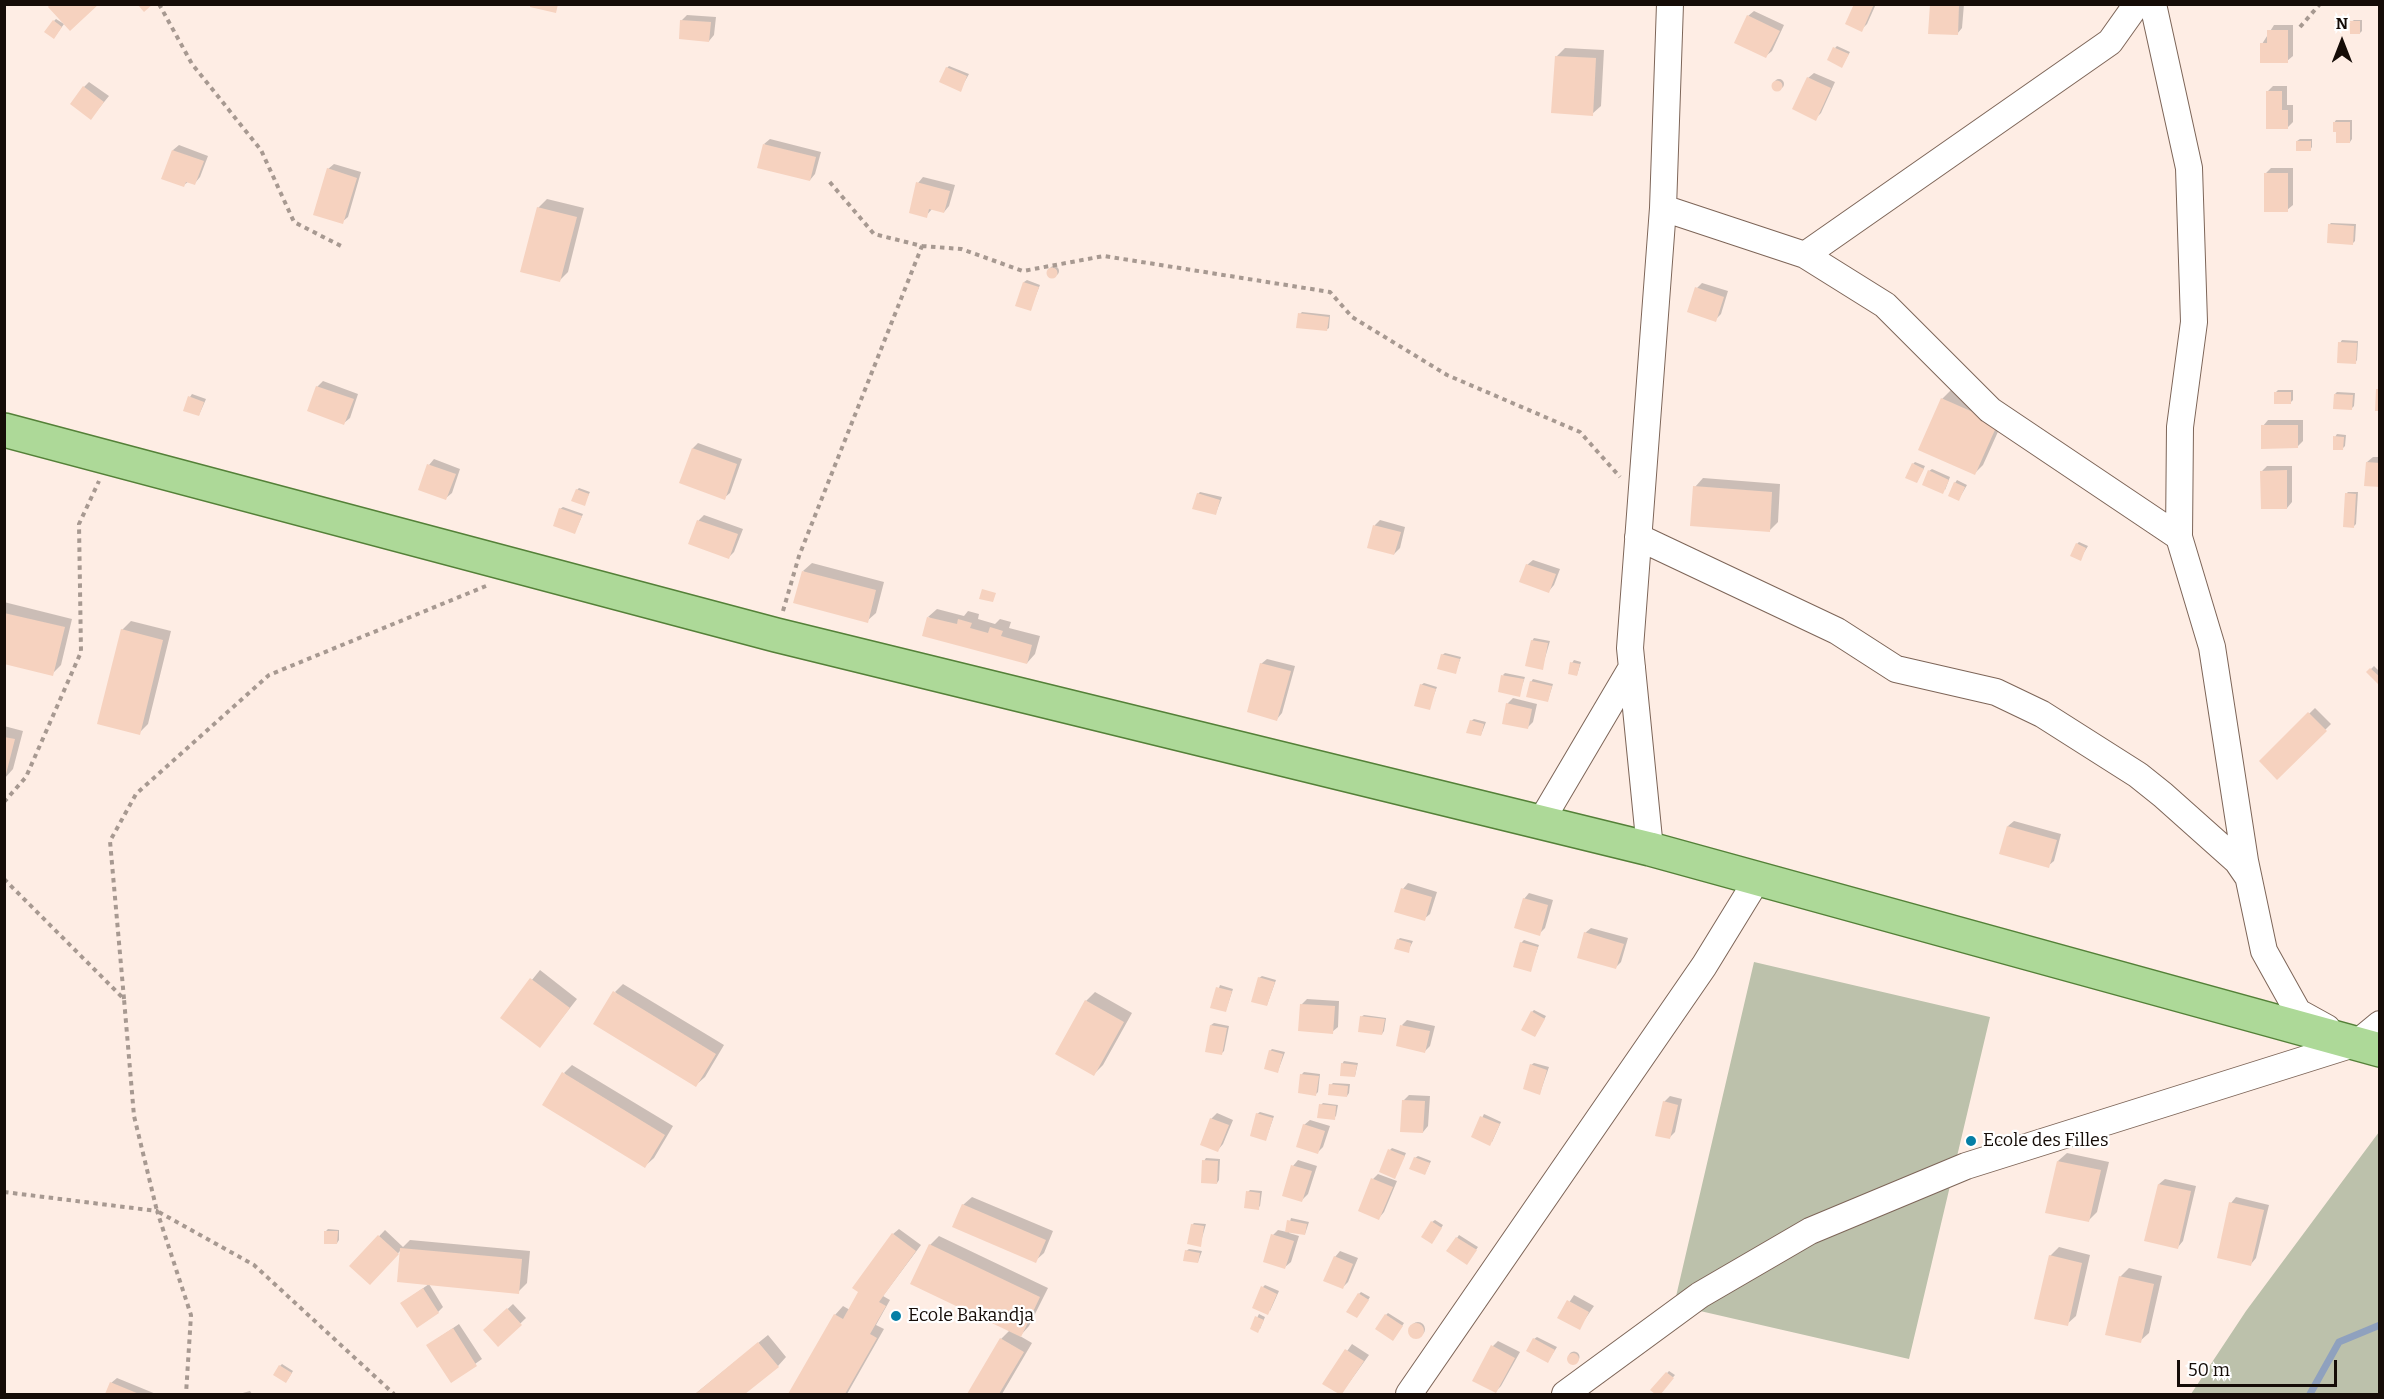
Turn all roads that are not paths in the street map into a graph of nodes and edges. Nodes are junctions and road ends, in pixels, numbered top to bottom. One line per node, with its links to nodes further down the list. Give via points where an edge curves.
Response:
1 (1670, 4): 4 (street)
2 (2137, 4): 5 (street, via 2110,42)
3 (2153, 4): 8 (street, via 2189,168 2194,322 2180,427)
4 (1663, 208): 5 (street); 7 (street)
5 (1805, 255): 8 (street, via 1885,305 1990,410)
6 (4, 429): 10 (main road, via 776,635)
7 (1638, 537): 9 (street); 12 (street, via 1837,631 1896,669 1996,692 2042,714 2138,775 2237,861)
8 (2179, 537): 12 (street, via 2212,647)
9 (1632, 667): 10 (street); 11 (street)
10 (1540, 823): 11 (main road)
11 (1650, 849): 13 (main road)
12 (2248, 877): 14 (street, via 2264,951 2298,1012)
13 (1758, 878): 14 (main road); 15 (street, via 1704,966)
14 (2372, 1039): 16 (street, via 1966,1166 1810,1231 1700,1295)
15 (1409, 1395)
16 (1565, 1395)

